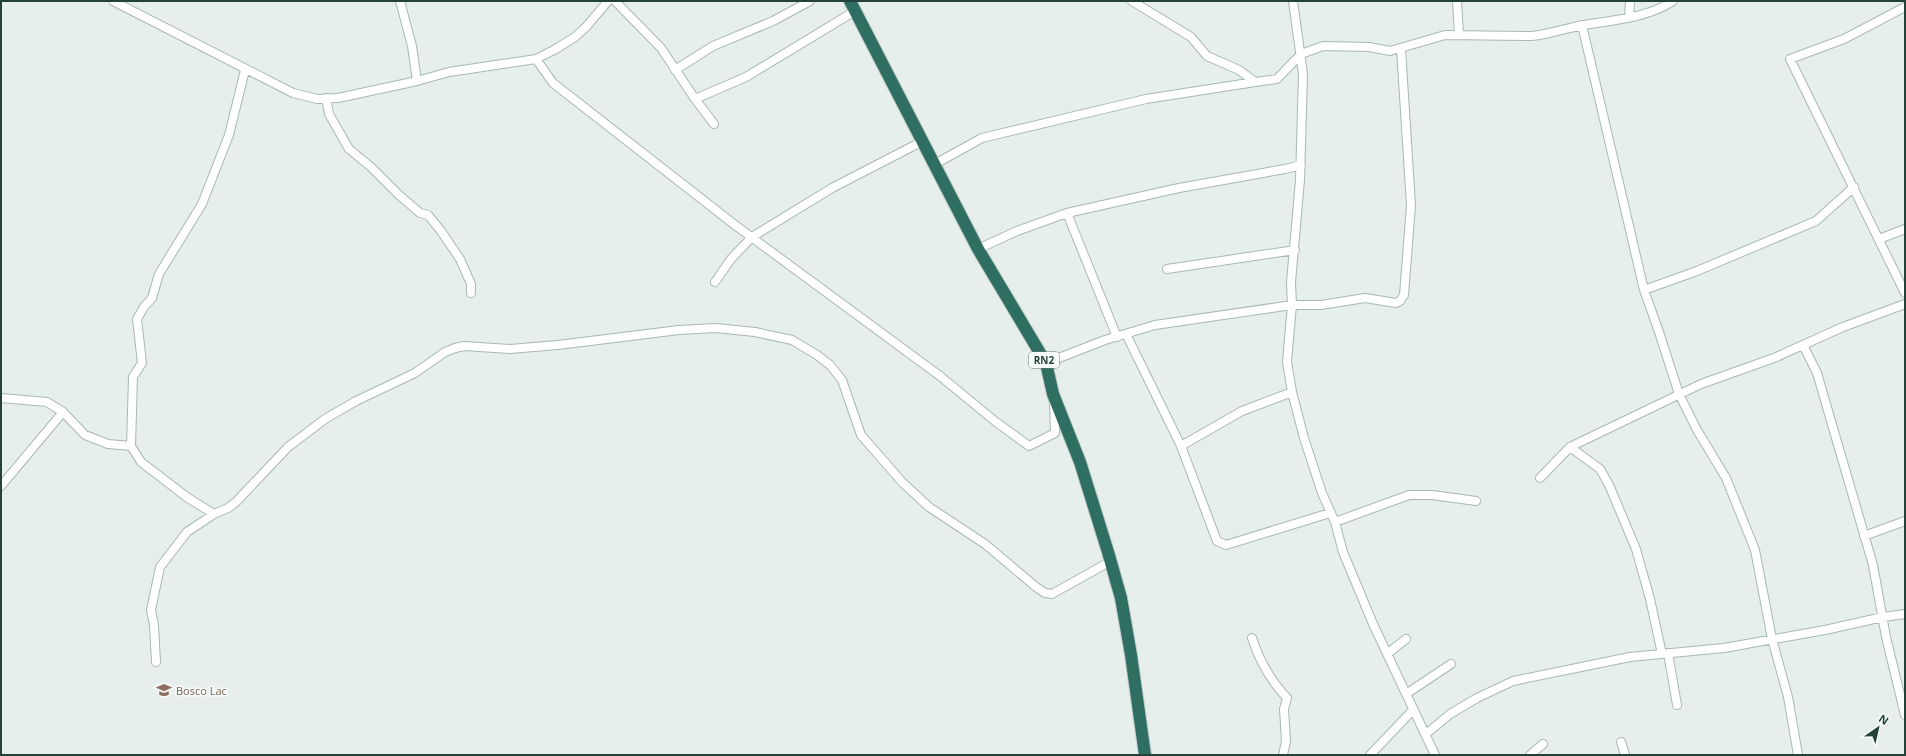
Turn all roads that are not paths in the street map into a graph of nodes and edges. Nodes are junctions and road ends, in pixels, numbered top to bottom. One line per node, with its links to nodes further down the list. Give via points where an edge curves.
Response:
1 (113, 1): 19 (street)
2 (400, 1): 21 (street, via 412,46)
3 (608, 1): 18 (street, via 574,37)
4 (615, 1): 20 (street, via 661,48)
5 (810, 1): 20 (street, via 773,21 713,46)
6 (1132, 1): 22 (street, via 1191,37 1207,56 1239,70)
7 (1293, 1): 17 (street)
8 (1457, 1): 15 (street)
9 (1630, 1): 13 (street)
10 (1673, 1): 13 (street, via 1656,10)
11 (852, 6): 24 (street, via 746,77); 26 (highway, RN2)
12 (1905, 7): 29 (street, via 1844,39 1790,59)
13 (1629, 17): 14 (street)
14 (1582, 25): 15 (street, via 1532,36); 38 (street)
15 (1459, 34): 16 (street, via 1445,35)
16 (1401, 49): 17 (street, via 1385,51 1369,47 1323,46); 42 (street, via 1411,205 1404,295 1396,303 1365,298 1320,305)
17 (1301, 54): 22 (street, via 1277,78); 28 (street)
18 (536, 59): 21 (street, via 449,72); 32 (street, via 553,83)
19 (245, 70): 23 (street, via 293,94 317,99); 52 (street, via 229,135 202,204 159,274 152,298 137,319 142,363 133,377)
20 (675, 70): 24 (street)
21 (417, 81): 23 (street, via 338,98)
22 (1255, 82): 27 (street, via 1146,99 982,138)
23 (326, 98): 39 (street, via 329,114 349,149 372,167 399,195 420,212 428,215 441,231 460,260 471,284)
24 (695, 99): 25 (street)
25 (714, 124)
26 (923, 141): 27 (highway, RN2); 32 (street, via 832,188)
27 (935, 164): 34 (highway, RN2)
28 (1301, 165): 30 (street); 35 (street)
29 (1854, 187): 33 (street); 38 (street, via 1816,221 1697,271)
30 (1067, 213): 34 (street, via 1017,231); 44 (street)
31 (1905, 229): 33 (street)
32 (752, 238): 37 (street); 48 (street, via 940,376 1029,446 1055,433)
33 (1879, 239): 40 (street)
34 (978, 249): 46 (highway, RN2)
35 (1295, 250): 36 (street); 42 (street, via 1291,282)
36 (1167, 269)
37 (715, 282)
38 (1644, 290): 49 (street)
39 (471, 293)
40 (1905, 293)
41 (1905, 304): 45 (street)
42 (1292, 305): 43 (street, via 1155,325); 47 (street, via 1287,362)
43 (1126, 334): 44 (street); 53 (street)
44 (1117, 337): 46 (street)
45 (1803, 345): 49 (street); 62 (street, via 1817,373)
46 (1046, 363): 48 (highway, RN2)
47 (1292, 392): 53 (street, via 1242,411); 58 (street, via 1304,438)
48 (1053, 394): 63 (highway, RN2, via 1080,462)
49 (1679, 394): 54 (street); 68 (street, via 1726,478 1755,550)
50 (1, 398): 51 (street, via 47,402)
51 (63, 412): 52 (street, via 85,435 108,444); 56 (street)
52 (131, 446): 59 (street, via 142,462 188,498)
53 (1181, 446): 58 (street, via 1217,541 1221,544 1226,545)
54 (1570, 447): 55 (street); 69 (street, via 1600,469 1609,485 1636,549)
55 (1540, 478)
56 (1, 486)
57 (1476, 501): 61 (street, via 1432,495 1409,495)
58 (1330, 513): 61 (street)
59 (214, 514): 63 (street, via 236,502 288,446 325,419 415,373 455,348 524,348 716,328 755,332 792,340 830,365 842,380 861,435 902,482 929,507 985,544 1045,593 1052,594); 71 (street, via 187,532 160,567 152,610)
60 (1905, 521): 62 (street)
61 (1335, 522): 70 (street, via 1343,552)
62 (1864, 536): 65 (street, via 1873,565)
63 (1111, 561): 80 (highway, RN2, via 1128,636)
64 (1905, 614): 65 (street)
65 (1883, 617): 68 (street); 76 (street)
66 (1252, 638): 81 (street, via 1261,661 1281,694 1287,698 1284,709 1286,741)
67 (1406, 639): 70 (street)
68 (1772, 639): 69 (street, via 1724,648); 86 (street, via 1788,697)
69 (1665, 653): 74 (street); 77 (street, via 1610,660 1513,681 1450,714)
70 (1387, 654): 73 (street)
71 (156, 662)
72 (1451, 664): 73 (street)
73 (1406, 694): 75 (street)
74 (1677, 705)
75 (1413, 710): 77 (street); 82 (street)
76 (1905, 714)
77 (1426, 734): 83 (street)
78 (1621, 742): 85 (street)
79 (1543, 744): 84 (street)
80 (1145, 755)
81 (1283, 755)
82 (1370, 755)
83 (1435, 755)
84 (1530, 755)
85 (1625, 755)
86 (1798, 755)

